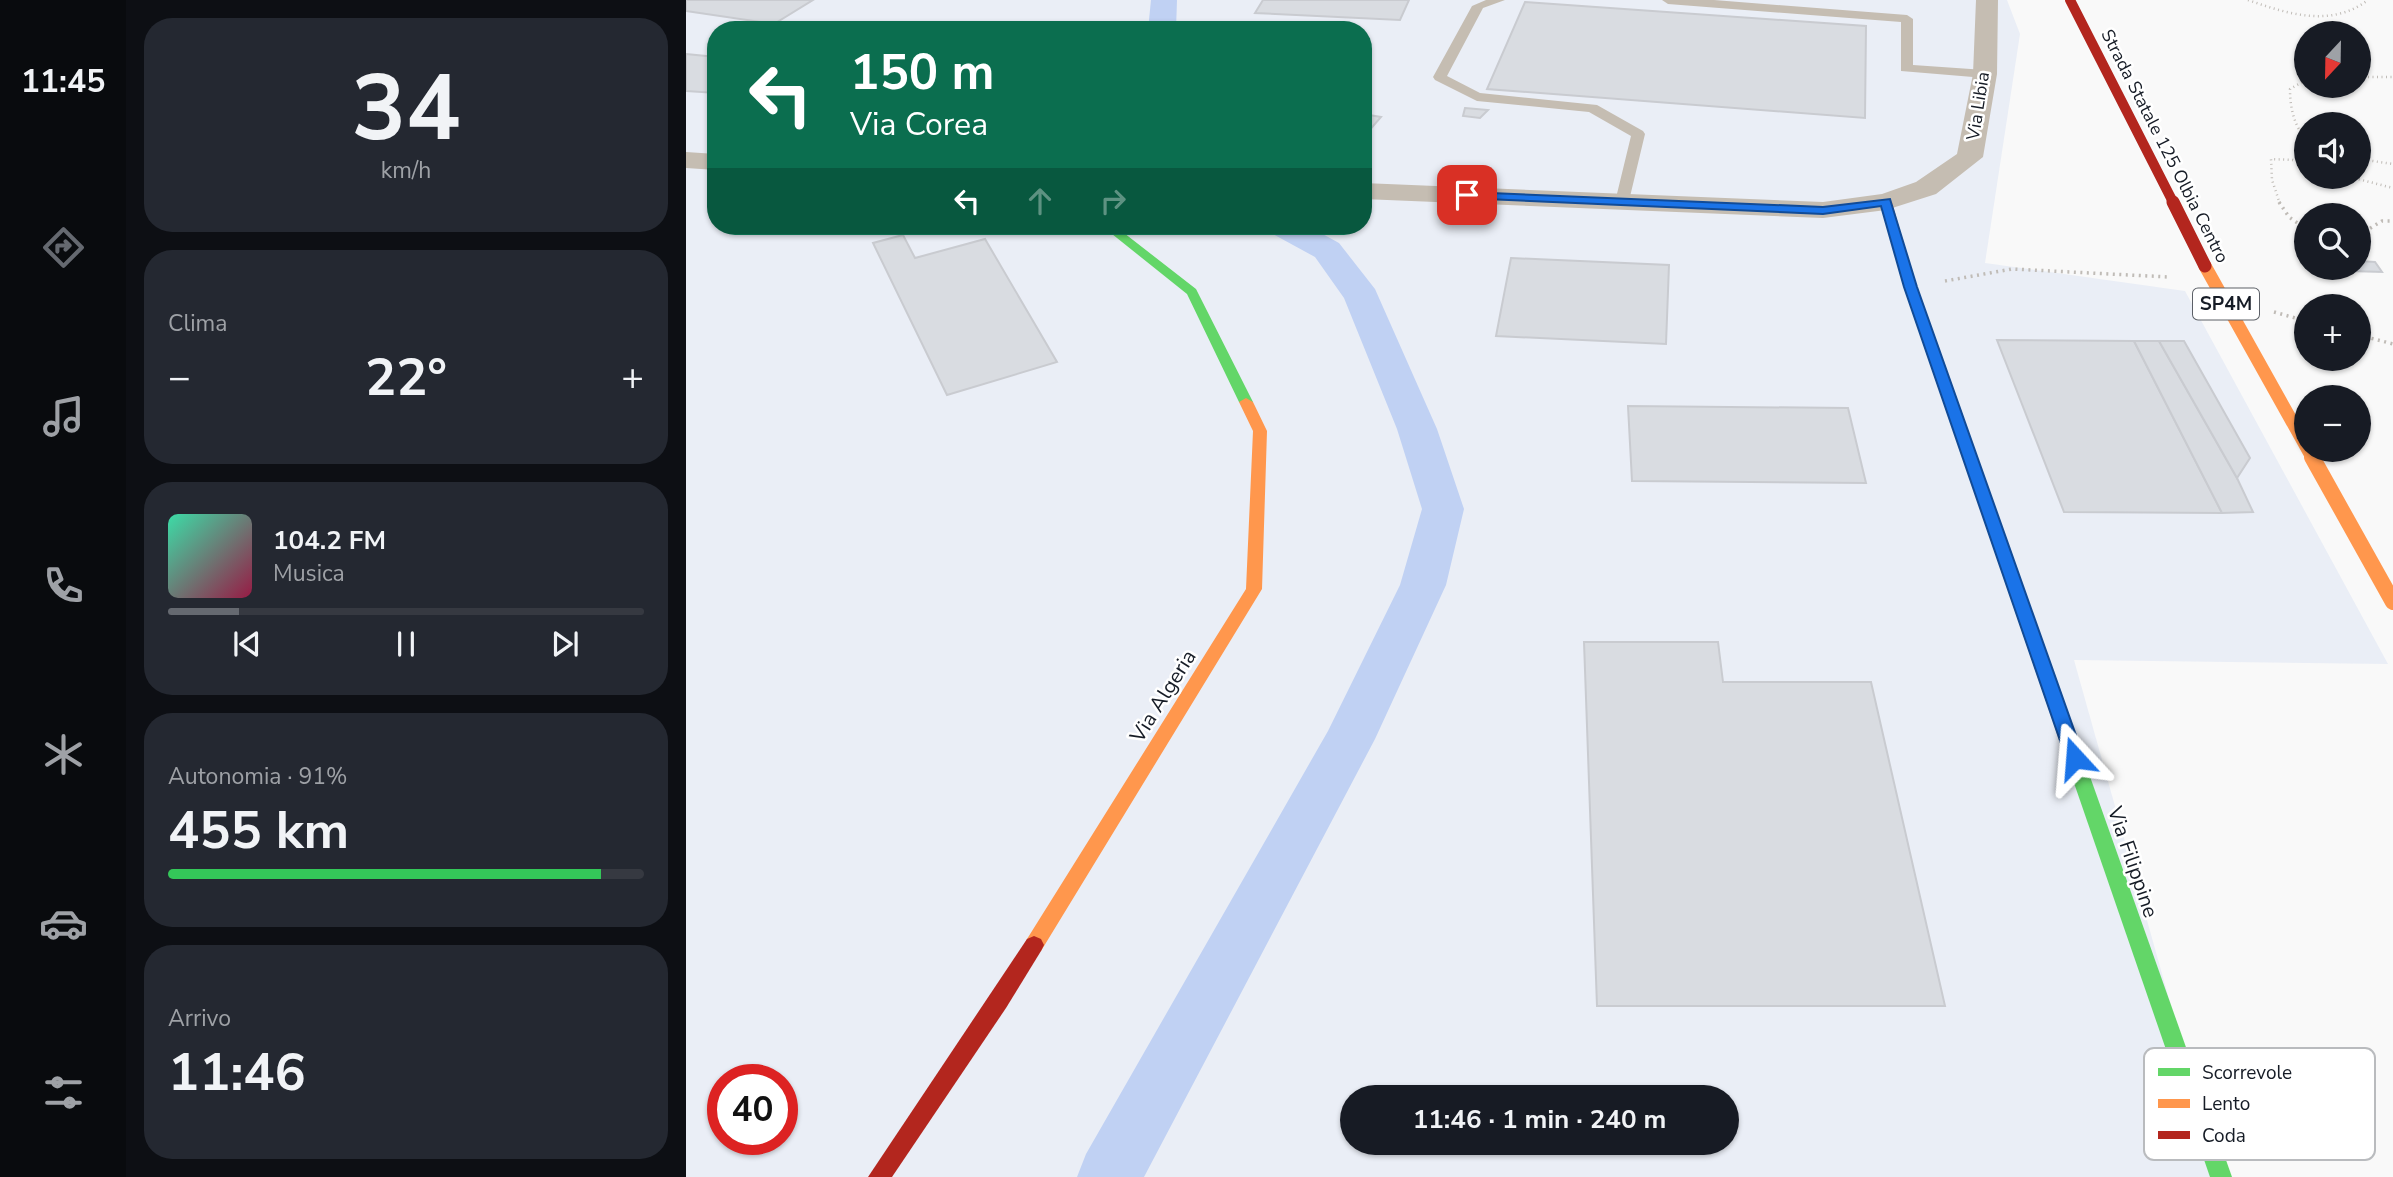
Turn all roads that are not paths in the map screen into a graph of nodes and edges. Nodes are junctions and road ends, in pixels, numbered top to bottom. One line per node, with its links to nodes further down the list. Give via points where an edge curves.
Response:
1 (1499, 0): 9 (lane, via 1478,6 1440,77 1477,97 1592,108 1638,134)
2 (1668, 0): 5 (lane, via 1907,19 1906,68)
3 (1987, 0): 5 (street, Via Libia)
4 (2070, 0): 12 (street, Strada Statale 125 Olbia Centro / SP4M, bridge, via 2192,242)
5 (1985, 74): 10 (street, Via Libia, via 1970,157 1926,188)
6 (686, 160): 7 (street)
7 (707, 161)
8 (1372, 191): 9 (street, Via Libia)
9 (1623, 202): 10 (street, Via Libia, via 1823,210)
10 (1885, 202): 13 (street, Via Filippine, via 1910,287)
11 (1119, 235): 15 (street, Via Algeria, via 1192,292 1261,431 1254,589 999,1001)
12 (2393, 602)
13 (2176, 1048)
14 (2215, 1160): 16 (street, Via Filippine)
15 (879, 1177)
16 (2221, 1177)

